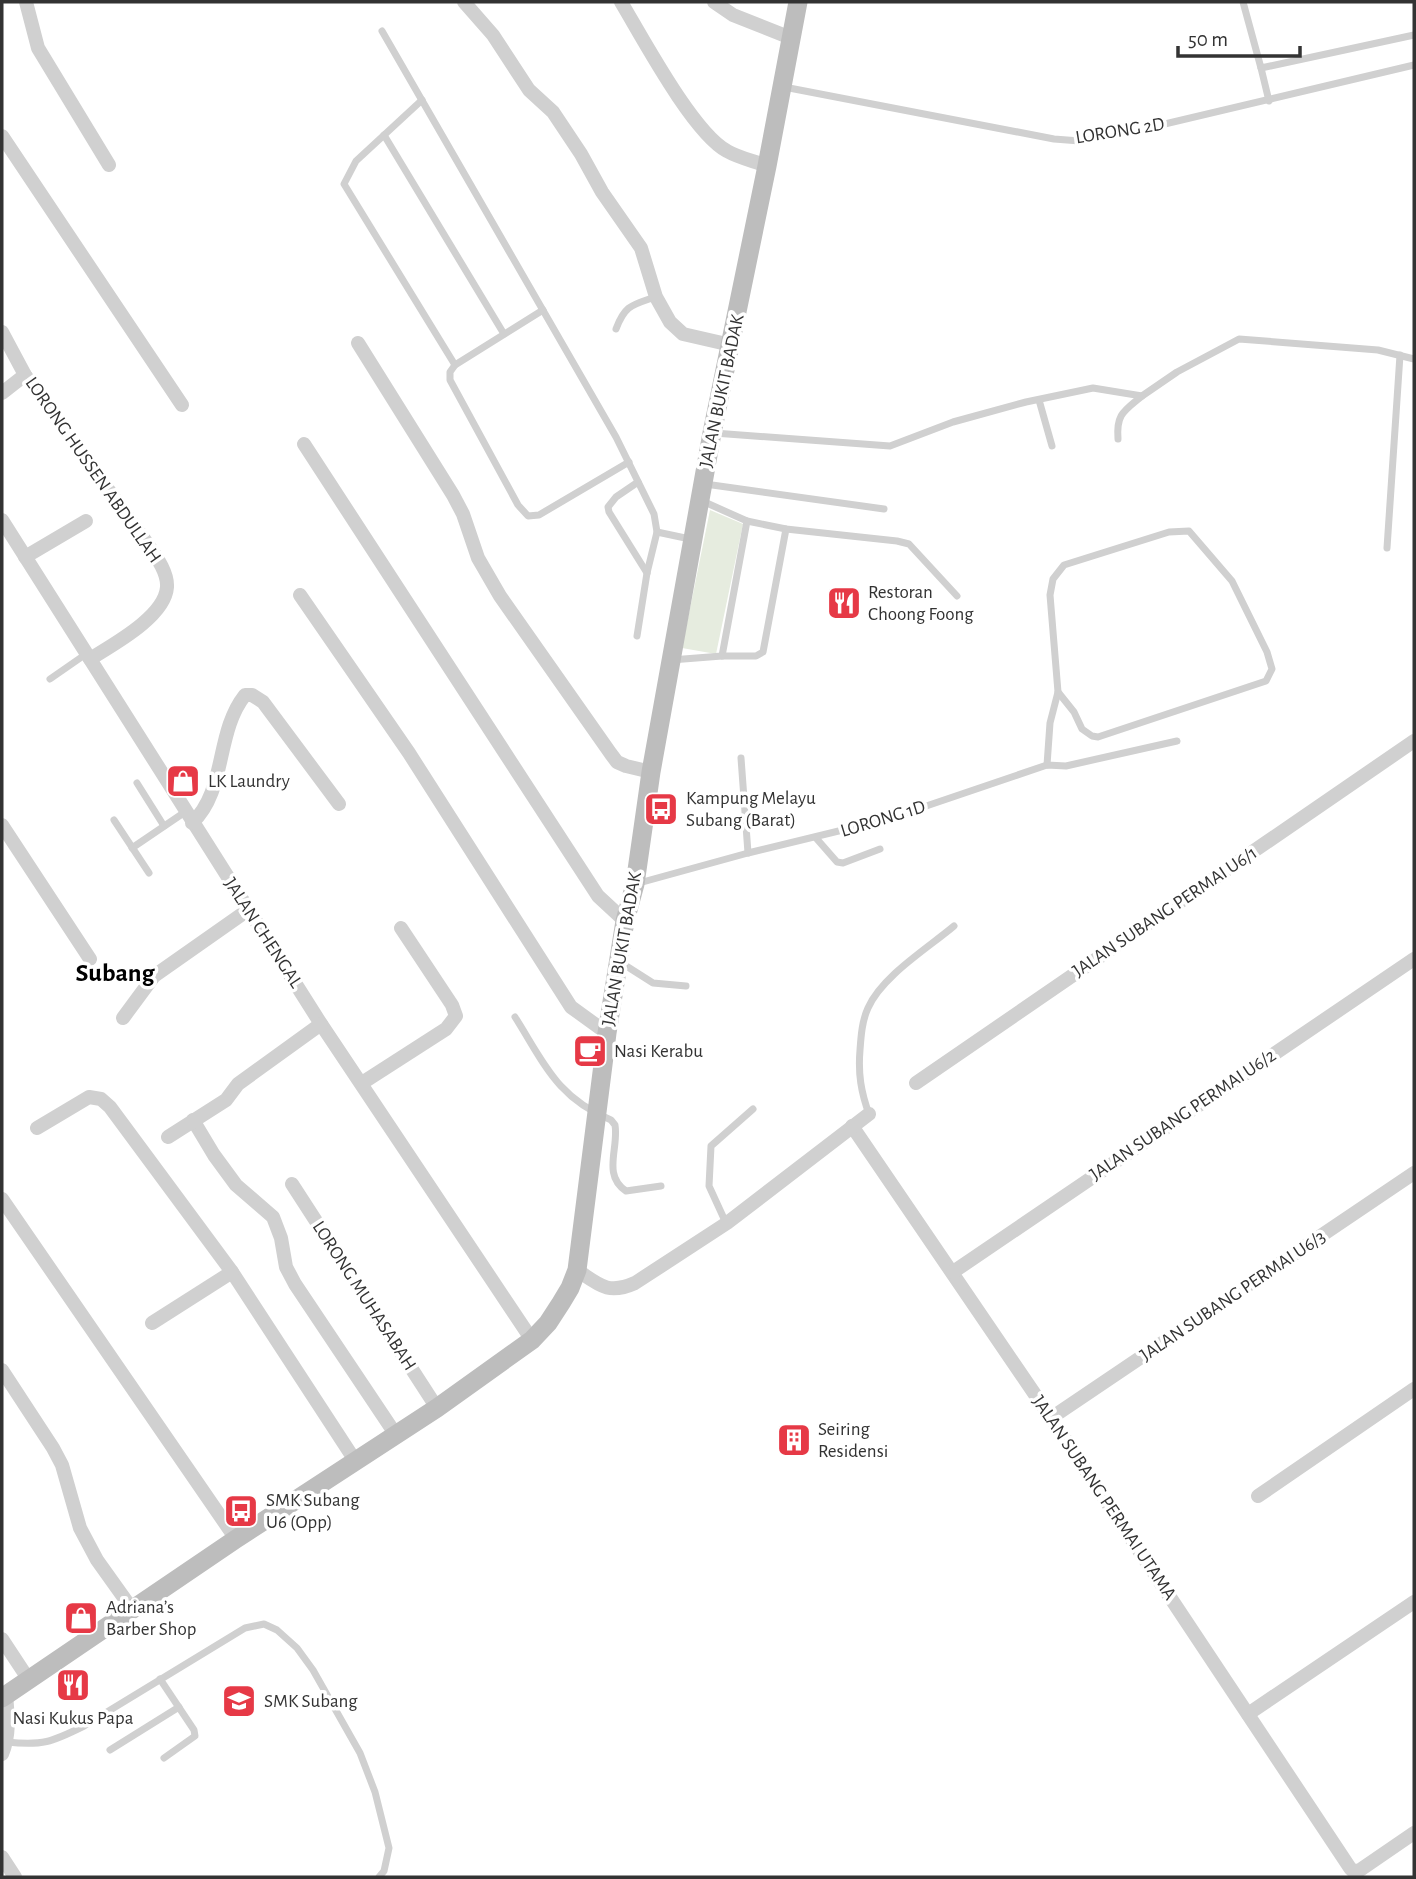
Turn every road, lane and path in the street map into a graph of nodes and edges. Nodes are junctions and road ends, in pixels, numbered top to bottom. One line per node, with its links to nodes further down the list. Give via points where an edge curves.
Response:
1 (26, 2): 17 (street, via 38,48)
2 (464, 2): 19 (street, via 493,35 529,90 554,112 581,153 641,248)
3 (621, 2): 18 (street, via 707,135 726,151)
4 (714, 2): 9 (street, via 733,15)
5 (798, 2): 9 (main road, JALAN BUKIT BADAK)
6 (1243, 2): 11 (lane)
7 (382, 31): 13 (lane)
8 (1414, 34): 11 (lane)
9 (791, 38): 12 (main road, JALAN BUKIT BADAK)
10 (1414, 65): 14 (lane, LORONG 2D)
11 (1261, 68): 14 (lane)
12 (782, 86): 14 (lane, LORONG 2D, via 1080,141); 18 (main road, JALAN BUKIT BADAK)
13 (422, 100): 15 (lane); 20 (lane)
14 (1269, 101)
15 (384, 135): 23 (lane); 28 (lane, via 356,161 344,184)
16 (2, 136): 33 (street)
17 (109, 164)
18 (767, 166): 25 (main road, JALAN BUKIT BADAK)
19 (656, 297): 21 (lane, via 629,306); 25 (street, via 683,334)
20 (543, 310): 23 (lane); 38 (lane)
21 (616, 329)
22 (2, 332): 29 (street, LORONG HUSSEN ABDULLAH)
23 (504, 334): 28 (lane)
24 (358, 343): 64 (street, via 453,495 478,558 500,596 617,762)
25 (731, 345): 34 (main road, JALAN BUKIT BADAK)
26 (1400, 355): 27 (lane); 31 (lane, via 1239,339); 49 (lane)
27 (1414, 359)
28 (455, 365): 38 (lane, via 450,380 517,506 528,516 539,515)
29 (25, 375): 30 (street); 56 (street, LORONG HUSSEN ABDULLAH, via 148,543 167,586 161,603 139,627)
30 (2, 393)
31 (1142, 396): 32 (lane, via 1093,388); 35 (lane, via 1122,412)
32 (1039, 400): 34 (lane, via 953,422 890,446); 37 (lane)
33 (182, 405)
34 (712, 433): 40 (main road, JALAN BUKIT BADAK)
35 (1118, 439)
36 (304, 444): 78 (street, via 598,896)
37 (1052, 446)
38 (629, 462): 39 (lane)
39 (638, 482): 46 (lane, via 654,514); 51 (lane, via 608,507)
40 (701, 492): 41 (lane); 44 (lane); 48 (main road, JALAN BUKIT BADAK)
41 (884, 509)
42 (2, 520): 47 (street, JALAN CHENGAL)
43 (86, 520): 50 (street)
44 (747, 522): 45 (lane); 55 (lane)
45 (786, 529): 53 (lane, via 909,544); 55 (lane, via 764,652)
46 (657, 532): 48 (lane); 51 (lane)
47 (7, 536): 50 (street, JALAN CHENGAL)
48 (693, 540): 57 (main road, JALAN BUKIT BADAK)
49 (1387, 548)
50 (25, 557): 56 (street, JALAN CHENGAL)
51 (647, 573): 54 (lane)
52 (300, 595): 88 (street, via 410,753 571,1007)
53 (957, 596)
54 (637, 636)
55 (722, 656): 57 (lane)
56 (88, 657): 58 (lane); 67 (street, JALAN CHENGAL)
57 (671, 660): 64 (main road, JALAN BUKIT BADAK)
58 (50, 679)
59 (1058, 692): 59 (lane, via 1082,729 1098,737 1266,681 1272,669 1231,581 1189,531 1169,532 1064,565 1058,571 1050,596); 63 (lane)
60 (1177, 741): 63 (lane, LORONG 1D, via 1066,766)
61 (1414, 741): 90 (street, JALAN SUBANG PERMAI U6/1)
62 (741, 758): 74 (lane)
63 (1047, 765): 71 (lane, LORONG 1D, via 888,819)
64 (651, 772): 76 (main road, JALAN BUKIT BADAK)
65 (136, 783): 70 (lane)
66 (339, 804): 67 (street, via 263,702 245,695 230,722 207,806)
67 (188, 818): 70 (lane); 77 (street, JALAN CHENGAL)
68 (114, 820): 72 (lane)
69 (2, 825): 81 (street)
70 (164, 826): 72 (lane)
71 (816, 838): 73 (lane, via 837,862); 74 (lane, LORONG 1D)
72 (132, 848): 75 (lane)
73 (880, 849)
74 (748, 853): 76 (lane, LORONG 1D)
75 (149, 873)
76 (635, 884): 78 (main road, JALAN BUKIT BADAK)
77 (248, 910): 86 (street, via 160,971); 87 (street, JALAN CHENGAL)
78 (625, 921): 83 (main road, JALAN BUKIT BADAK)
79 (954, 926): 92 (lane, via 888,980 869,1006 862,1029 859,1073)
80 (401, 928): 89 (street, via 456,1016 446,1029)
81 (90, 959)
82 (1414, 959): 105 (street, JALAN SUBANG PERMAI U6/2)
83 (619, 962): 84 (lane, via 653,983); 88 (main road, JALAN BUKIT BADAK)
84 (686, 986)
85 (515, 1017): 93 (lane, via 557,1084)
86 (123, 1018)
87 (321, 1024): 89 (street, JALAN CHENGAL); 94 (street)
88 (607, 1033): 93 (main road, JALAN BUKIT BADAK)
89 (362, 1083): 107 (street, JALAN CHENGAL)
90 (916, 1083)
91 (752, 1109): 102 (lane, via 711,1146 709,1186)
92 (869, 1114): 95 (street)
93 (597, 1115): 100 (lane, via 615,1125 613,1177 618,1186 626,1191); 103 (main road, JALAN BUKIT BADAK)
94 (194, 1120): 97 (street); 112 (street, via 236,1185 273,1217 286,1267)
95 (852, 1126): 102 (street); 105 (street, JALAN SUBANG PERMAI UTAMA)
96 (37, 1128): 104 (street, via 89,1097 101,1099)
97 (168, 1137)
98 (1414, 1173): 111 (street, JALAN SUBANG PERMAI U6/3)
99 (292, 1184): 110 (street, LORONG MUHASABAH)
100 (661, 1186)
101 (2, 1199): 115 (street)
102 (727, 1223): 103 (street, via 623,1289 608,1290)
103 (577, 1270): 107 (main road, JALAN BUKIT BADAK, via 561,1303)
104 (232, 1272): 106 (street); 113 (street)
105 (953, 1272): 111 (street, JALAN SUBANG PERMAI UTAMA)
106 (152, 1323)
107 (532, 1340): 110 (main road, JALAN BUKIT BADAK)
108 (2, 1370): 117 (street, via 53,1448 80,1528)
109 (1414, 1389): 114 (street)
110 (436, 1408): 112 (main road, JALAN BUKIT BADAK)
111 (1051, 1418): 123 (street, JALAN SUBANG PERMAI UTAMA)
112 (396, 1435): 113 (main road, JALAN BUKIT BADAK)
113 (356, 1462): 115 (main road, JALAN BUKIT BADAK)
114 (1258, 1496)
115 (236, 1539): 117 (main road, JALAN BUKIT BADAK)
116 (1414, 1602): 123 (street)
117 (132, 1609): 120 (main road, JALAN BUKIT BADAK)
118 (2, 1639): 120 (street)
119 (160, 1679): 122 (lane); 125 (lane, via 62,1737 44,1744); 131 (lane, via 244,1628 264,1624 297,1648 364,1762 375,1792 389,1848)
120 (29, 1680): 121 (main road, JALAN BUKIT BADAK)
121 (4, 1696): 124 (street)
122 (178, 1707): 126 (lane); 127 (lane, via 195,1736)
123 (1248, 1714): 128 (street, JALAN SUBANG PERMAI UTAMA, via 1354,1872)
124 (5, 1720): 125 (street)
125 (4, 1748)
126 (110, 1750)
127 (164, 1758)
128 (1414, 1833)
129 (2, 1857): 130 (street)
130 (15, 1877)
131 (379, 1877)

